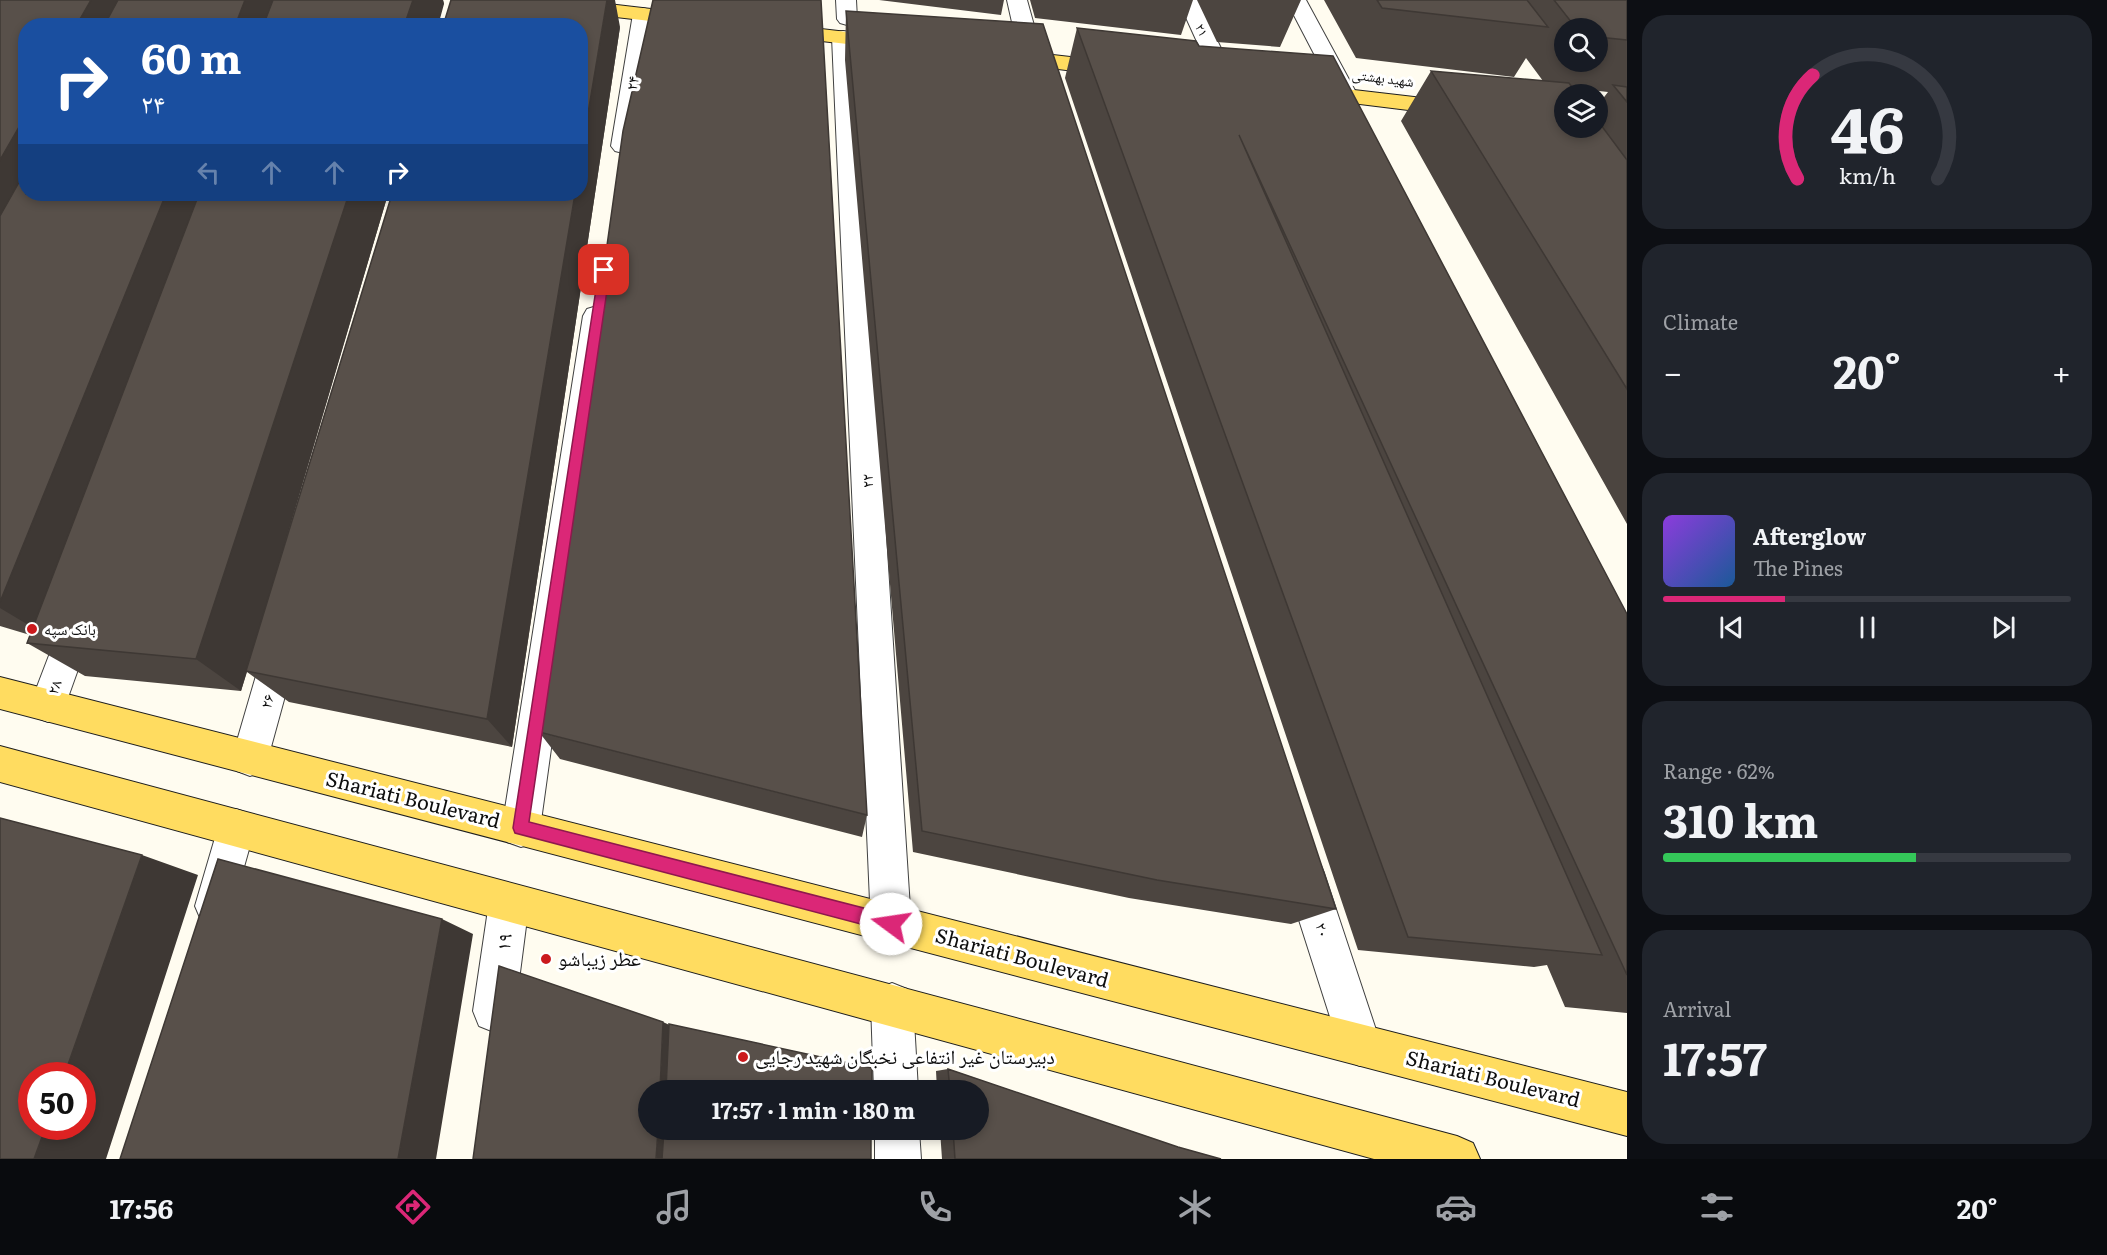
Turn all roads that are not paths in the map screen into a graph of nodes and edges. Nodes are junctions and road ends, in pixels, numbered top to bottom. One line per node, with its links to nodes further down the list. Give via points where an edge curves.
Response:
1 (520, 0): 5 (main road)
2 (1017, 0): 12 (street)
3 (1188, 0): 17 (street, ۲۱)
4 (1296, 0): 18 (street)
5 (654, 7): 6 (main road); 23 (street, ۲۴)
6 (713, 14)
7 (766, 19): 8 (main road)
8 (845, 19): 9 (main road); 10 (main road); 35 (street, ۲۲)
9 (903, 26)
10 (913, 46)
11 (1000, 46): 12 (main road)
12 (1034, 50): 13 (main road); 16 (main road); 20 (street)
13 (1121, 50)
14 (1192, 58): 17 (main road)
15 (1240, 63): 17 (main road)
16 (1136, 71)
17 (1213, 74)
18 (1338, 78): 19 (main road, شهید بهشتی); 21 (main road, شهید بهشتی); 22 (street)
19 (1288, 89)
20 (1053, 94)
21 (1474, 111)
22 (1364, 128)
23 (620, 167)
24 (602, 285): 32 (street)
25 (88, 594): 28 (street, ۲۸)
26 (290, 620): 29 (street, ۲۶)
27 (0, 693): 28 (main road, Shariati Boulevard)
28 (48, 705): 29 (main road, Shariati Boulevard)
29 (250, 758): 32 (main road, Shariati Boulevard)
30 (2, 771): 31 (main road)
31 (236, 828): 34 (main road); 36 (street)
32 (521, 828): 35 (main road, Shariati Boulevard)
33 (1294, 842): 39 (street, ۲۰)
34 (509, 903): 37 (main road); 38 (street, ۱۹)
35 (891, 924): 39 (main road, Shariati Boulevard)
36 (204, 942)
37 (892, 1005): 40 (street); 43 (main road)
38 (490, 1043)
39 (1360, 1045): 41 (main road, Shariati Boulevard)
40 (896, 1080)
41 (1627, 1114)
42 (897, 1140): 44 (street)
43 (1364, 1145): 45 (main road)
44 (898, 1159)
45 (1457, 1159)

